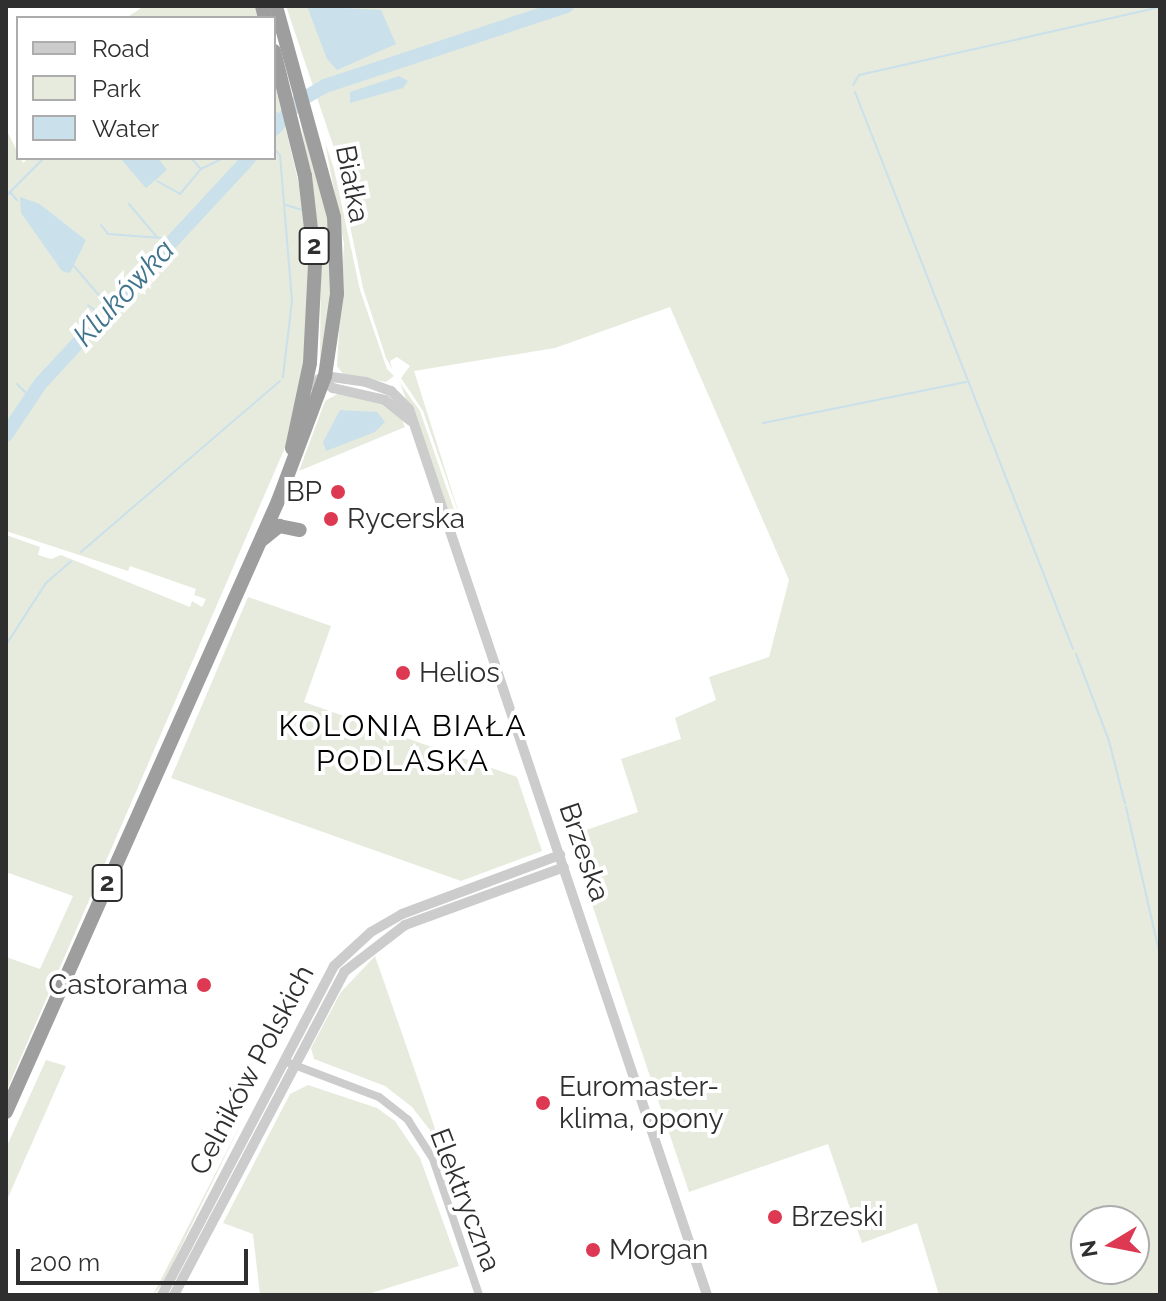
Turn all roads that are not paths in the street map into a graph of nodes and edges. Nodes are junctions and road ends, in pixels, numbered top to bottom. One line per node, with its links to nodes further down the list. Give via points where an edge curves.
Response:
1 (276, 6): 4 (highway, Białka / 2, via 328,183 338,257 337,305)
2 (276, 58): 3 (highway, Białka / 2, via 295,129 314,248)
3 (310, 363): 4 (street); 5 (highway, 2)
4 (322, 380): 5 (street); 6 (highway, 2); 9 (street, Brzeska, via 385,400 415,424)
5 (306, 388): 6 (highway, 2)
6 (264, 527): 8 (highway, 2)
7 (300, 530): 8 (highway, via 273,528)
8 (253, 552): 14 (highway, 2)
9 (560, 855): 10 (street, Brzeska); 11 (street, Celników Polskich)
10 (564, 867): 11 (street, Celników Polskich); 18 (street, Brzeska)
11 (386, 929): 12 (street, Celników Polskich, via 334,966); 13 (street, Celników Polskich, via 344,972)
12 (281, 1059): 13 (street, Elektryczna); 15 (street, Celników Polskich)
13 (292, 1064): 16 (street, Celników Polskich); 17 (street, Elektryczna, via 379,1097 408,1120 433,1159)
14 (6, 1112)
15 (162, 1295)
16 (174, 1295)
17 (479, 1295)
18 (707, 1295)

